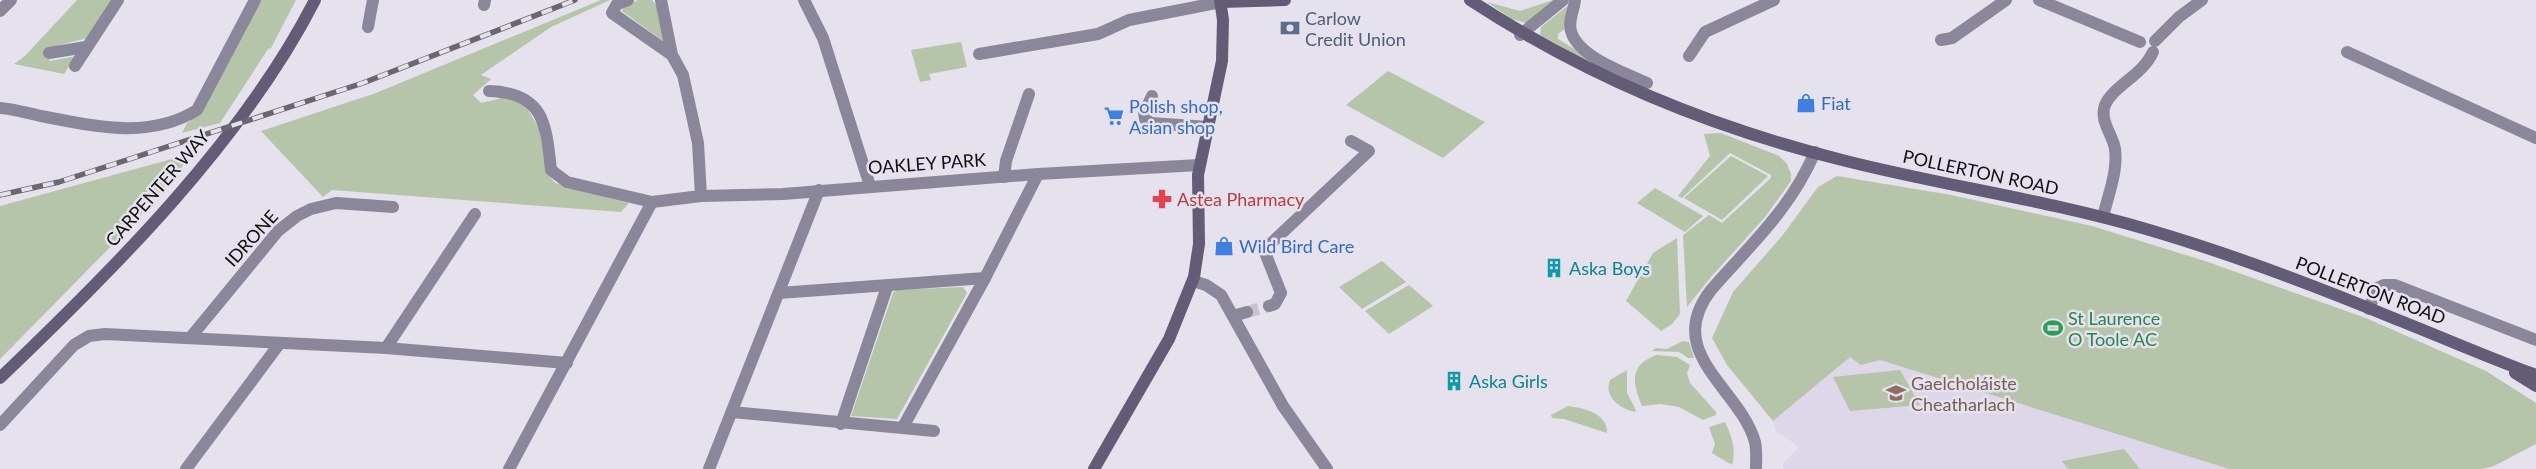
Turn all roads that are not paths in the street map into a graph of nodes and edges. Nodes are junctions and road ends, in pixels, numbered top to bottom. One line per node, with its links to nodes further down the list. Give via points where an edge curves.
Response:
1 (11, 0): 18 (street)
2 (118, 0): 22 (street)
3 (254, 0): 34 (street, via 197,110 185,120 148,128 110,128)
4 (315, 0): 64 (main road, CARPENTER WAY, via 252,101 183,190 101,280)
5 (373, 0): 19 (street)
6 (628, 0): 26 (street, via 617,4 612,13)
7 (661, 0): 26 (street)
8 (804, 0): 42 (street, via 823,38)
9 (1285, 0): 17 (main road)
10 (1470, 0): 20 (main road, POLLERTON ROAD)
11 (1563, 0): 20 (street)
12 (1575, 0): 30 (street, via 1571,32 1578,45 1605,63)
13 (1774, 0): 28 (street, via 1704,32)
14 (2006, 0): 21 (street, via 1952,38)
15 (2039, 0): 23 (street, via 2140,42 2142,47)
16 (2202, 0): 23 (street, via 2179,17)
17 (1220, 1): 27 (street, via 1129,20 1098,34); 35 (main road, via 1222,53)
18 (0, 11)
19 (368, 27)
20 (1520, 34): 38 (main road, POLLERTON ROAD, via 1580,67 1664,102)
21 (1941, 40)
22 (86, 46): 25 (street); 29 (street)
23 (2154, 46): 48 (street, via 2147,67 2109,98 2104,108 2115,160)
24 (2347, 52): 36 (street)
25 (49, 53)
26 (672, 54): 44 (street, via 683,75 698,143)
27 (979, 54)
28 (1690, 56)
29 (75, 66)
30 (1647, 83)
31 (489, 91): 45 (street, via 506,90 529,98 545,125 551,170 567,182)
32 (1029, 94): 41 (street, via 1006,161)
33 (1152, 96): 35 (street, via 1144,113 1145,119 1151,123)
34 (0, 108)
35 (1208, 127): 39 (main road)
36 (2536, 138)
37 (1351, 141): 53 (street, via 1368,150 1264,250 1281,293 1276,304)
38 (1814, 152): 48 (main road, POLLERTON ROAD, via 1900,174); 76 (street, via 1806,175 1788,206 1723,277 1698,310 1695,331 1700,350 1710,375 1734,406 1754,442)
39 (1199, 165): 40 (street, OAKLEY PARK); 50 (main road, via 1198,254)
40 (1038, 174): 41 (street, OAKLEY PARK); 49 (street)
41 (1004, 177): 42 (street, OAKLEY PARK)
42 (870, 186): 43 (street, OAKLEY PARK)
43 (819, 190): 44 (street, OAKLEY PARK); 52 (street)
44 (701, 196): 45 (street, OAKLEY PARK)
45 (652, 202): 62 (street)
46 (393, 207): 57 (street, IDRONE, via 336,203 296,216 278,231)
47 (475, 214): 60 (street)
48 (2103, 217): 54 (main road, POLLERTON ROAD, via 2217,252)
49 (985, 278): 51 (street); 69 (street)
50 (1193, 281): 56 (street, via 1221,295); 74 (main road, via 1177,320)
51 (887, 287): 52 (street); 67 (street)
52 (779, 293): 66 (street)
53 (1269, 306)
54 (2369, 309): 58 (street, via 2377,288 2384,284 2395,285); 61 (main road, POLLERTON ROAD)
55 (1246, 312): 56 (street)
56 (1232, 316): 75 (street, via 1293,423)
57 (190, 338): 59 (street); 68 (street, via 89,336 74,345)
58 (2536, 340)
59 (280, 343): 60 (street); 71 (street)
60 (386, 348): 62 (street)
61 (2494, 360): 63 (main road, POLLERTON ROAD); 65 (main road, POLLERTON ROAD)
62 (567, 363): 72 (street)
63 (2536, 375)
64 (0, 378)
65 (2536, 386)
66 (732, 412): 67 (street); 73 (street)
67 (841, 424): 69 (street)
68 (0, 425)
69 (903, 427): 70 (street)
70 (934, 430)
71 (186, 469)
72 (509, 469)
73 (709, 469)
74 (1094, 469)
75 (1327, 469)
76 (1756, 469)

